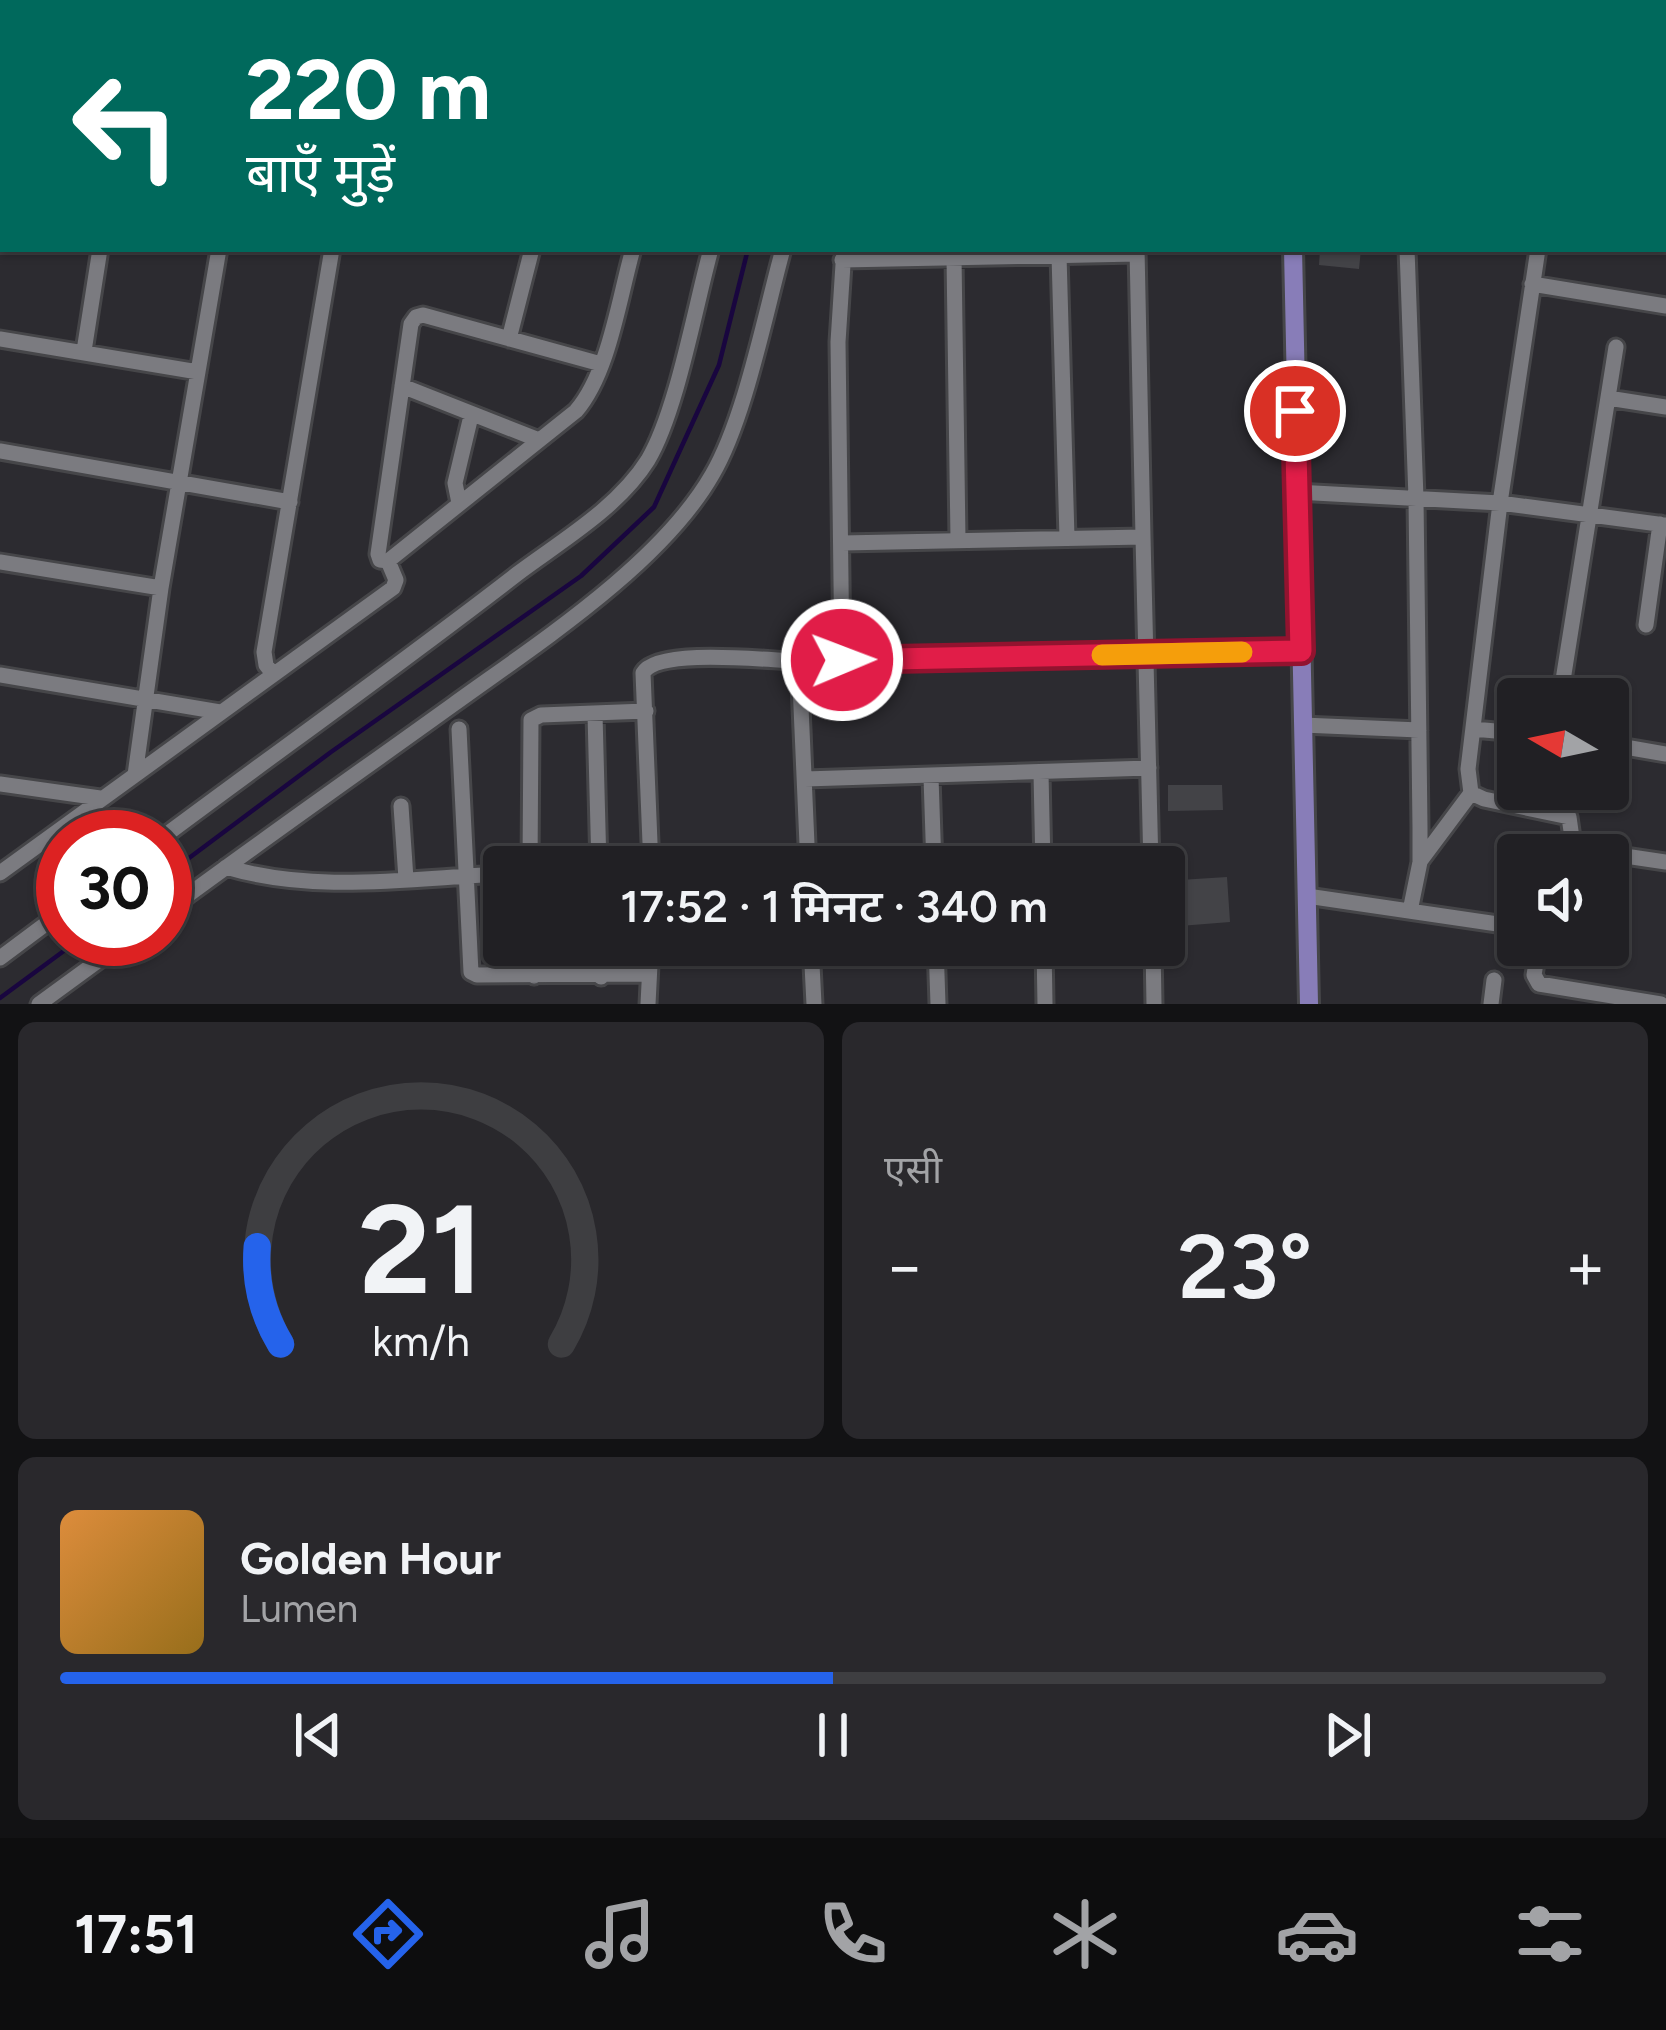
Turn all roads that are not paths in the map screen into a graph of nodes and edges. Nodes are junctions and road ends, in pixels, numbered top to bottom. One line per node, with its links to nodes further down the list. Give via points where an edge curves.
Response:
1 (100, 252): 21 (street)
2 (218, 252): 23 (street)
3 (332, 252): 33 (street)
4 (530, 252): 19 (street)
5 (632, 252): 22 (street)
6 (710, 252): 73 (street, via 667,410 637,475 485,599)
7 (782, 252): 83 (street, via 732,430 690,506 556,631)
8 (1118, 252): 14 (street)
9 (1137, 252): 38 (street)
10 (1293, 252): 31 (main road)
11 (1407, 252): 32 (street)
12 (1537, 252): 16 (street)
13 (843, 254): 15 (street); 41 (street)
14 (1059, 255): 15 (street); 39 (street)
15 (954, 257): 40 (street)
16 (1532, 284): 17 (street); 35 (street)
17 (1666, 306)
18 (0, 339): 21 (street)
19 (509, 339): 22 (street); 24 (street, via 416,317)
20 (1616, 347): 25 (street)
21 (85, 352): 23 (street)
22 (601, 364): 28 (street, via 588,397)
23 (198, 372): 30 (street)
24 (402, 386): 27 (street); 42 (street, via 378,554)
25 (1608, 398): 26 (street); 36 (street)
26 (1666, 407)
27 (471, 416): 28 (street); 34 (street, via 455,483)
28 (539, 440): 34 (street)
29 (0, 451): 30 (street)
30 (180, 483): 33 (street); 44 (street)
31 (1296, 492): 32 (street); 46 (main road)
32 (1416, 498): 35 (street); 60 (street)
33 (290, 502): 50 (street, via 264,652)
34 (459, 503): 42 (street)
35 (1500, 503): 36 (street); 59 (street)
36 (1589, 515): 37 (street); 52 (street)
37 (1663, 525): 45 (street)
38 (1143, 537): 39 (street); 47 (street)
39 (1067, 538): 40 (street)
40 (958, 540): 41 (street)
41 (842, 543): 48 (street)
42 (388, 561): 50 (street, via 393,588)
43 (0, 562): 44 (street)
44 (161, 588): 53 (street)
45 (1646, 625)
46 (1301, 651): 47 (street); 57 (main road)
47 (1146, 654): 48 (street); 64 (street)
48 (842, 660): 49 (street)
49 (799, 661): 54 (street, via 651,663 643,673); 68 (street)
50 (273, 674): 55 (street)
51 (0, 675): 53 (street)
52 (1563, 678)
53 (145, 697): 55 (street); 66 (street)
54 (646, 711): 56 (street); 76 (street)
55 (220, 712): 66 (street)
56 (596, 714): 74 (street, via 541,715 528,725); 75 (street)
57 (1303, 725): 60 (street); 89 (main road)
58 (459, 729): 86 (street)
59 (1472, 729): 61 (street); 70 (street)
60 (1419, 730): 81 (street)
61 (1497, 731)
62 (1629, 748): 63 (street)
63 (1666, 754)
64 (1149, 768): 65 (street); 80 (street)
65 (1041, 773): 67 (street); 79 (street)
66 (135, 775): 71 (street)
67 (932, 777): 68 (street); 78 (street)
68 (805, 779): 77 (street)
69 (0, 784): 71 (street)
70 (1471, 793): 81 (street); 82 (street, via 1565,815 1578,849)
71 (100, 798): 84 (street)
72 (401, 806): 87 (street)
73 (192, 816)
74 (530, 846)
75 (599, 846)
76 (649, 846)
77 (807, 846)
78 (934, 846)
79 (1043, 846)
80 (1151, 846)
81 (1420, 862): 90 (street)
82 (1666, 862)
83 (226, 867): 87 (street, via 298,881); 88 (street)
84 (0, 873)
85 (483, 875): 86 (street)
86 (465, 876): 87 (street); 104 (street, via 472,972)
87 (406, 879)
88 (192, 892)
89 (1306, 896): 90 (street); 113 (main road)
90 (1410, 911): 91 (street)
91 (1497, 924)
92 (36, 931): 93 (street)
93 (0, 958)
94 (91, 966): 107 (street)
95 (534, 966): 104 (street)
96 (601, 966): 105 (street)
97 (649, 966): 103 (street)
98 (813, 966): 109 (street)
99 (937, 966): 110 (street)
100 (1045, 966): 111 (street)
101 (1153, 966): 112 (street)
102 (1536, 966): 115 (street, via 1539,984)
103 (649, 974): 105 (street); 108 (street)
104 (534, 976): 105 (street)
105 (601, 977)
106 (1494, 980): 114 (street)
107 (39, 1004)
108 (648, 1004)
109 (814, 1004)
110 (938, 1004)
111 (1046, 1004)
112 (1154, 1004)
113 (1309, 1004)
114 (1491, 1004)
115 (1661, 1004)

